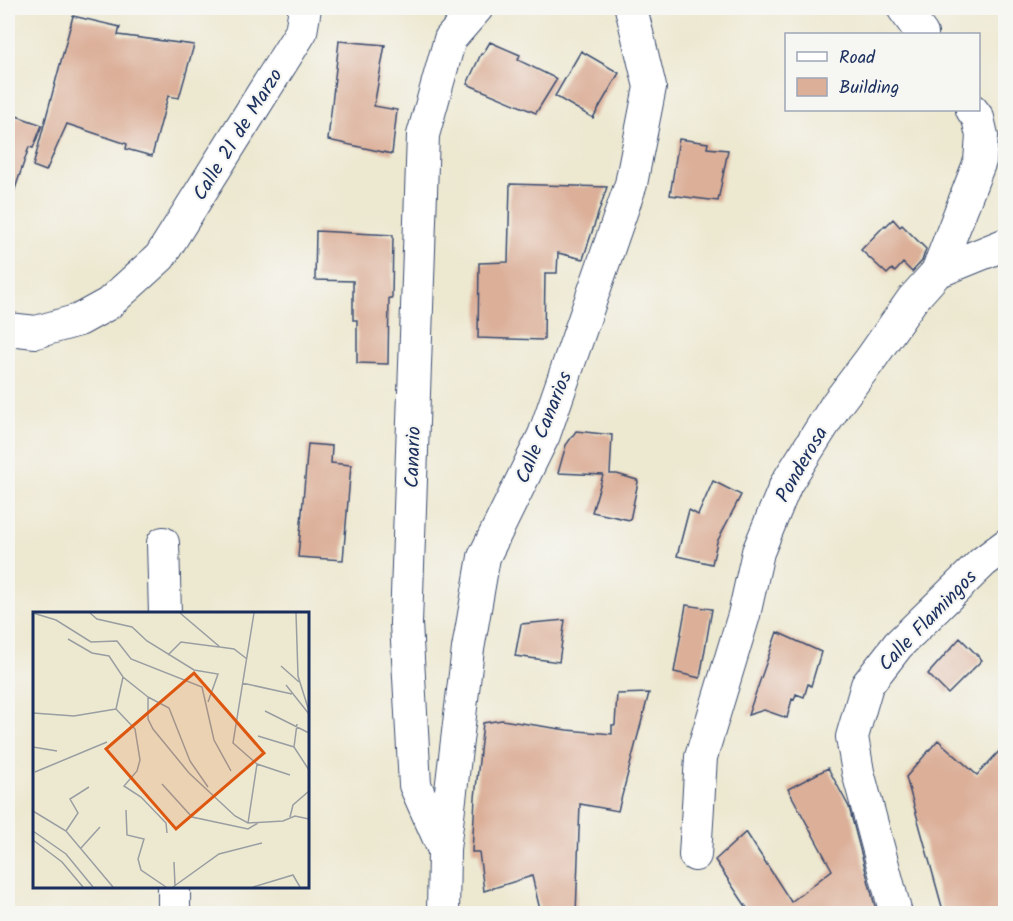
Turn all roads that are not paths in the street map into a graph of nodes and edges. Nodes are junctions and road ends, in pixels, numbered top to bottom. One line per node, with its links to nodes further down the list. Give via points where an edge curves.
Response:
1 (305, 8): 9 (street, Calle 21 de Marzo, via 301,32 160,257 108,304 79,320 36,332)
2 (477, 8): 13 (street, Canario, via 450,39 423,135 406,623 415,785)
3 (631, 8): 13 (street, Calle Canarios, via 650,87 631,184 544,435 484,557 468,649)
4 (903, 8): 5 (street)
5 (921, 33)
6 (973, 111): 8 (street, Ponderosa, via 982,136 980,160)
7 (1005, 244): 8 (street)
8 (937, 272): 14 (street, Ponderosa, via 836,405 786,484 758,552 744,615 701,757)
9 (8, 329)
10 (163, 543): 12 (street)
11 (1005, 545): 18 (street, Calle Flamingos, via 898,645 867,685 852,737)
12 (165, 612)
13 (444, 850): 17 (street, Canario)
14 (695, 855)
15 (174, 888): 16 (street)
16 (174, 914)
17 (443, 914)
18 (896, 914)

